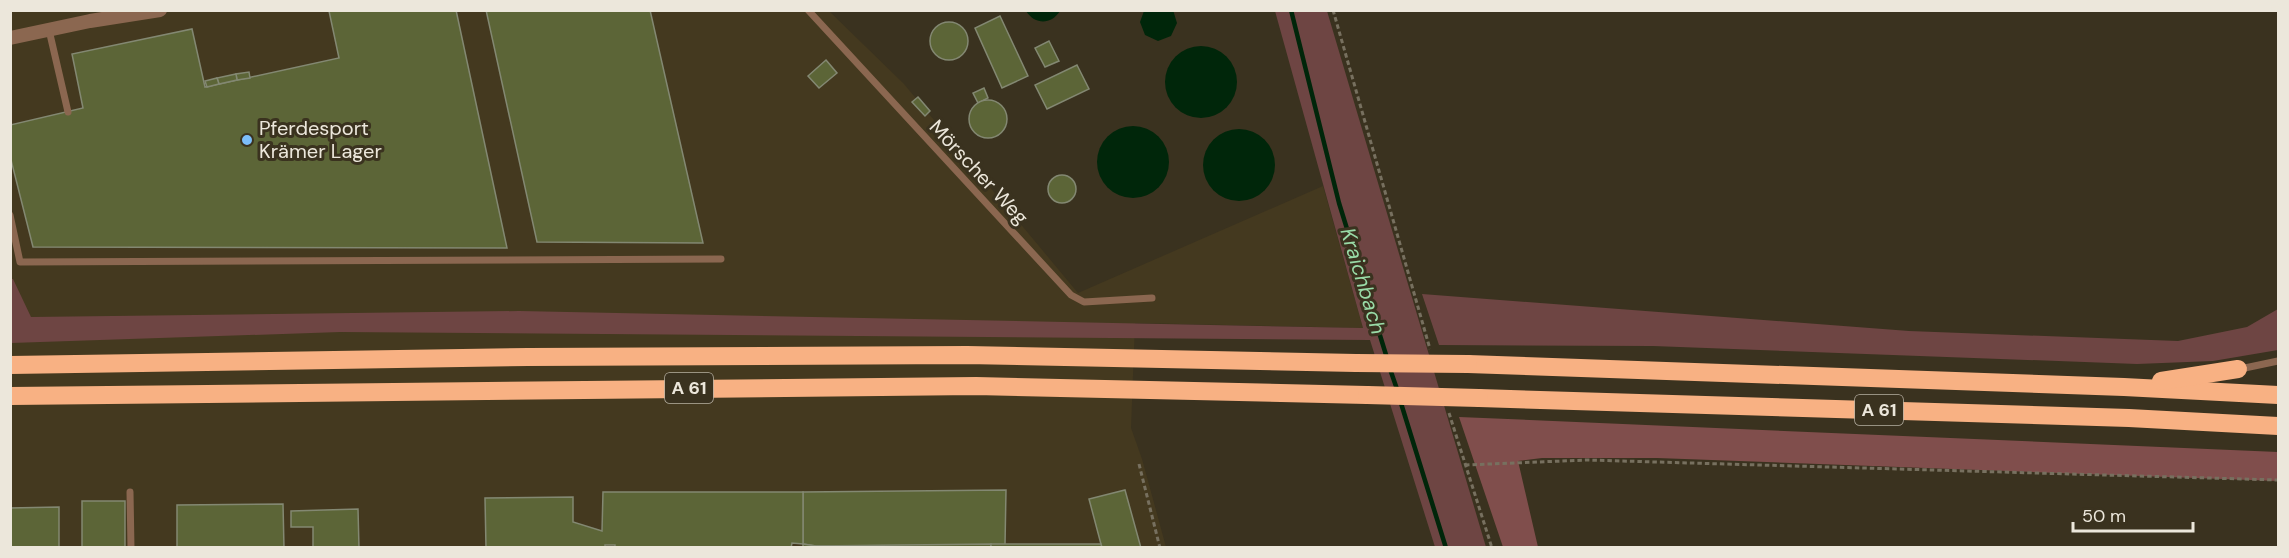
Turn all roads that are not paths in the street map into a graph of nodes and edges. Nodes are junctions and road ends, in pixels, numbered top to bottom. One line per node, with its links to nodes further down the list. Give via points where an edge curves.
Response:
1 (160, 10): 3 (street)
2 (808, 10): 9 (lane, Mörscher Weg, via 1071,295 1084,302)
3 (89, 16): 4 (street)
4 (50, 30): 5 (street); 6 (lane)
5 (10, 38)
6 (68, 112)
7 (10, 215): 8 (lane, via 20,262)
8 (721, 259)
9 (1152, 298)
10 (2278, 361): 12 (lane)
11 (10, 365): 13 (highway, A 61, bridge, via 967,355 1468,364)
12 (2238, 369): 13 (highway)
13 (2124, 387): 14 (highway, A 61)
14 (2278, 395)
15 (10, 396): 16 (highway, A 61, bridge, via 976,386 1479,398)
16 (2278, 426)
17 (130, 492): 18 (lane)
18 (131, 548)

